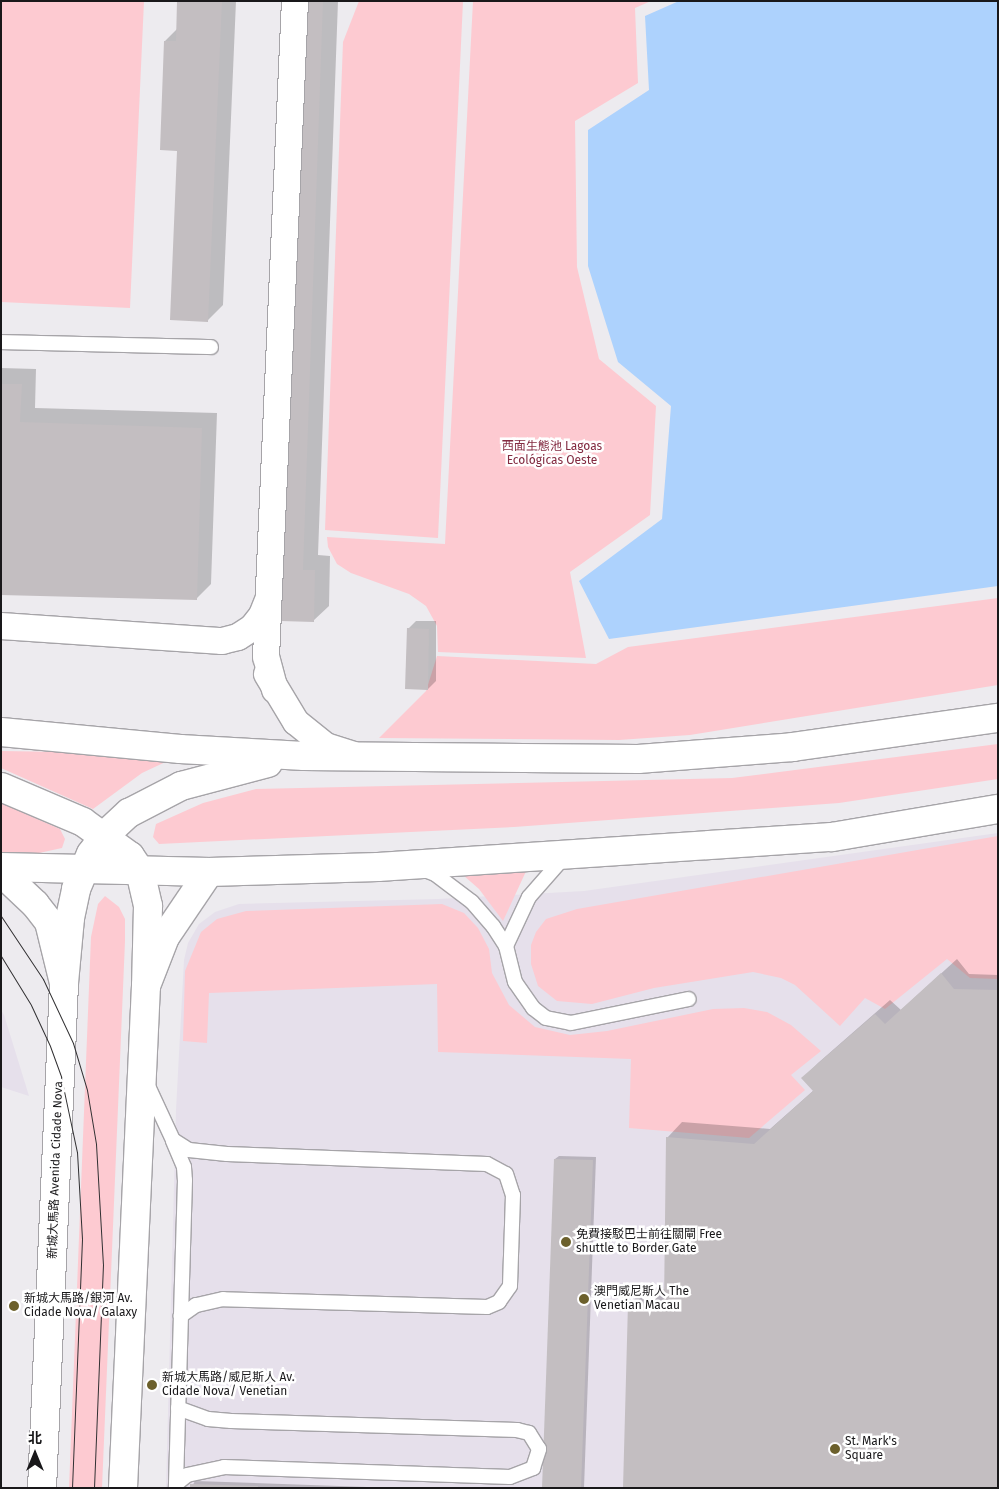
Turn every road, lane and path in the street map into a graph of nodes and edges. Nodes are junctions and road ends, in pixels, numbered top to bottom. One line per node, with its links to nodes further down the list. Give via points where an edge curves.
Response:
1 (295, 1): 4 (street)
2 (1, 342): 3 (lane)
3 (211, 347)
4 (268, 600): 6 (street, via 252,628 238,637); 7 (street, via 266,657)
5 (1, 626): 6 (street)
6 (222, 640): 7 (street, via 244,650 263,667)
7 (275, 690): 11 (street, via 304,728 326,746)
8 (998, 718): 11 (main road, via 793,747 638,759)
9 (1, 732): 10 (main road, via 180,749)
10 (304, 756): 11 (main road); 14 (main road, via 250,766 181,786 129,813)
11 (363, 759)
12 (1, 786): 14 (main road, via 48,805)
13 (998, 809): 15 (main road, via 832,837)
14 (105, 835): 18 (main road); 19 (main road, via 130,856)
15 (566, 856): 16 (main road); 22 (lane, via 529,897)
16 (408, 864): 21 (main road); 22 (lane, via 435,874 472,902)
17 (1, 867): 18 (main road)
18 (84, 870): 19 (main road); 23 (main road, via 70,918)
19 (140, 871): 21 (main road); 24 (main road, via 148,906)
20 (1, 872): 23 (main road, 新城大馬路 Avenida Cidade Nova, via 49,922)
21 (209, 872): 24 (main road, via 169,929)
22 (506, 946): 25 (lane, via 515,982 533,1008 546,1018 571,1023)
23 (64, 983): 31 (main road, 新城大馬路 Avenida Cidade Nova)
24 (146, 986): 26 (main road)
25 (689, 999)
26 (142, 1074): 27 (lane); 32 (main road)
27 (173, 1140): 28 (lane, via 179,1151 185,1180); 28 (lane, via 189,1150 206,1153 487,1164 506,1174 513,1195 510,1286 499,1302 487,1307 223,1299 196,1305)
28 (180, 1316): 29 (lane)
29 (178, 1408): 30 (lane); 30 (lane, via 208,1420 518,1430 528,1433 539,1449 534,1468 510,1477 224,1468 187,1475)
30 (176, 1486)
31 (42, 1488)
32 (123, 1488)

